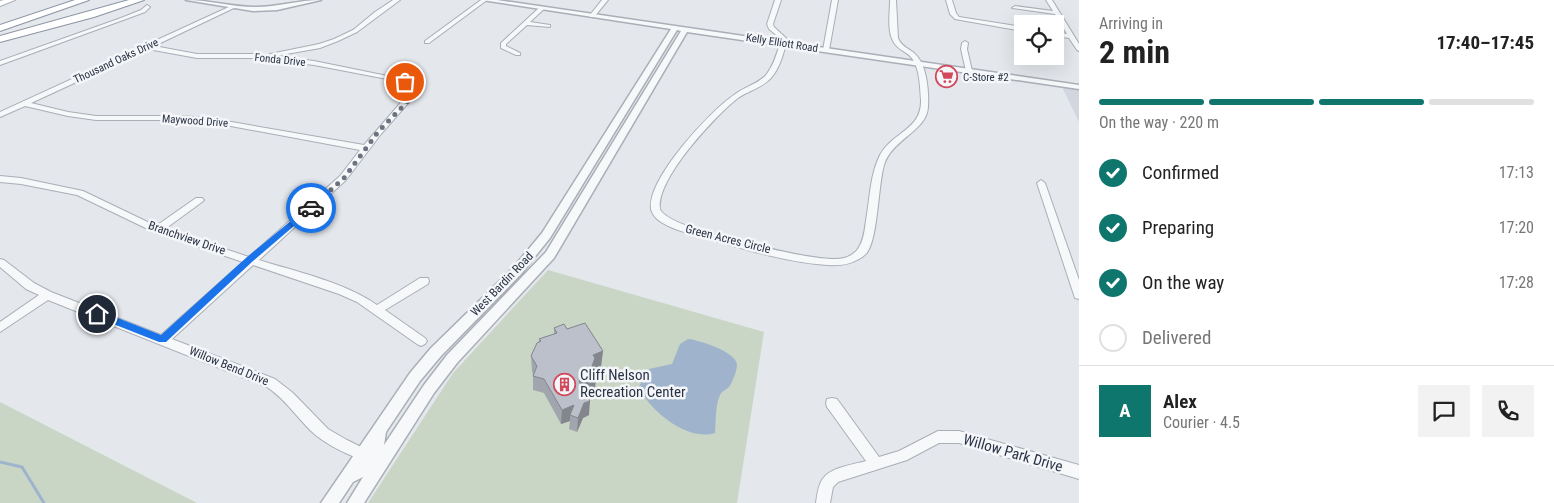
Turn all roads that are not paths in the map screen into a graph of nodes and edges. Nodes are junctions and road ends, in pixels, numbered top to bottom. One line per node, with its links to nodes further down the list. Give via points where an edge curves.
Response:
1 (11, 0): 15 (main road)
2 (60, 0): 21 (highway)
3 (84, 0): 24 (highway)
4 (189, 0): 16 (street)
5 (318, 0): 16 (street, via 277,8)
6 (397, 0): 33 (street, via 376,12 355,31)
7 (484, 0): 17 (street, Kelly Elliott Road); 30 (street)
8 (605, 0): 20 (street)
9 (778, 0): 32 (street, via 770,24 784,39)
10 (835, 0): 36 (street)
11 (893, 0): 41 (street, via 895,37 900,47 914,56)
12 (949, 0): 25 (street, via 957,18)
13 (1049, 0): 19 (street)
14 (143, 3): 29 (highway); 39 (street, via 143,11)
15 (0, 4)
16 (233, 8): 34 (street, Thousand Oaks Drive)
17 (542, 8): 20 (street, Kelly Elliott Road); 22 (street)
18 (1015, 8): 19 (street)
19 (1057, 14): 28 (street)
20 (592, 16): 26 (street, Kelly Elliott Road, via 656,25)
21 (0, 19)
22 (526, 23): 23 (street); 37 (street, via 502,46)
23 (548, 26)
24 (0, 28)
25 (1014, 28)
26 (678, 32): 32 (street, Kelly Elliott Road, via 707,32); 55 (street, West Bardin Road, via 546,236); 56 (street, West Bardin Road, via 566,230)
27 (1064, 35): 28 (street)
28 (1071, 36): 35 (street)
29 (0, 39)
30 (427, 42)
31 (965, 43): 42 (street)
32 (783, 44): 36 (street, Kelly Elliott Road); 41 (street, Green Acres Circle, via 767,78 720,109 672,167 658,192 655,205 660,217 681,228 725,241 828,262 852,259 860,254 866,242 879,166 886,152 925,114)
33 (320, 46): 38 (street); 40 (street, via 313,56)
34 (149, 47): 38 (street, Fonda Drive, via 197,56); 44 (street, Thousand Oaks Drive)
35 (1079, 49)
36 (826, 50): 41 (street, Kelly Elliott Road)
37 (518, 54)
38 (261, 57): 40 (street, Fonda Drive)
39 (0, 63)
40 (314, 63): 46 (street, Fonda Drive, via 397,79 408,84 414,92)
41 (918, 64): 42 (street, Kelly Elliott Road)
42 (969, 71): 43 (street, Kelly Elliott Road)
43 (1079, 87)
44 (25, 104): 45 (street, Thousand Oaks Drive); 46 (street, Maywood Drive, via 96,118 184,118 220,122)
45 (0, 115)
46 (365, 148): 53 (street, via 344,178)
47 (0, 179): 50 (street, Branchview Drive)
48 (1041, 183): 59 (street)
49 (100, 191): 50 (street)
50 (91, 197): 52 (street, Branchview Drive)
51 (199, 200): 52 (street)
52 (157, 230): 53 (street, Branchview Drive)
53 (250, 259): 60 (street, Branchview Drive, via 343,291); 62 (street)
54 (0, 262): 58 (street, Willow Bend Drive, via 30,286)
55 (517, 271): 56 (street); 65 (street, West Bardin Road, via 436,352)
56 (531, 278): 67 (street, West Bardin Road, via 452,359 429,388)
57 (424, 281): 60 (street)
58 (47, 294): 61 (street); 62 (street, Willow Bend Drive)
59 (1079, 295)
60 (377, 310): 63 (street, Branchview Drive)
61 (0, 328)
62 (162, 340): 66 (street, Willow Bend Drive, via 284,390 324,434)
63 (421, 341)
64 (832, 403): 68 (street)
65 (380, 429): 66 (street, West Bardin Road); 67 (street, via 376,447)
66 (362, 454): 70 (street, West Bardin Road)
67 (381, 463): 70 (street); 72 (street, West Bardin Road)
68 (876, 464): 69 (street, Willow Park Drive, via 902,456 938,437 959,437); 73 (street, Willow Park Drive, via 834,477 828,484)
69 (1079, 472)
70 (346, 477): 71 (street, West Bardin Road)
71 (328, 503)
72 (355, 503)
73 (823, 503)

